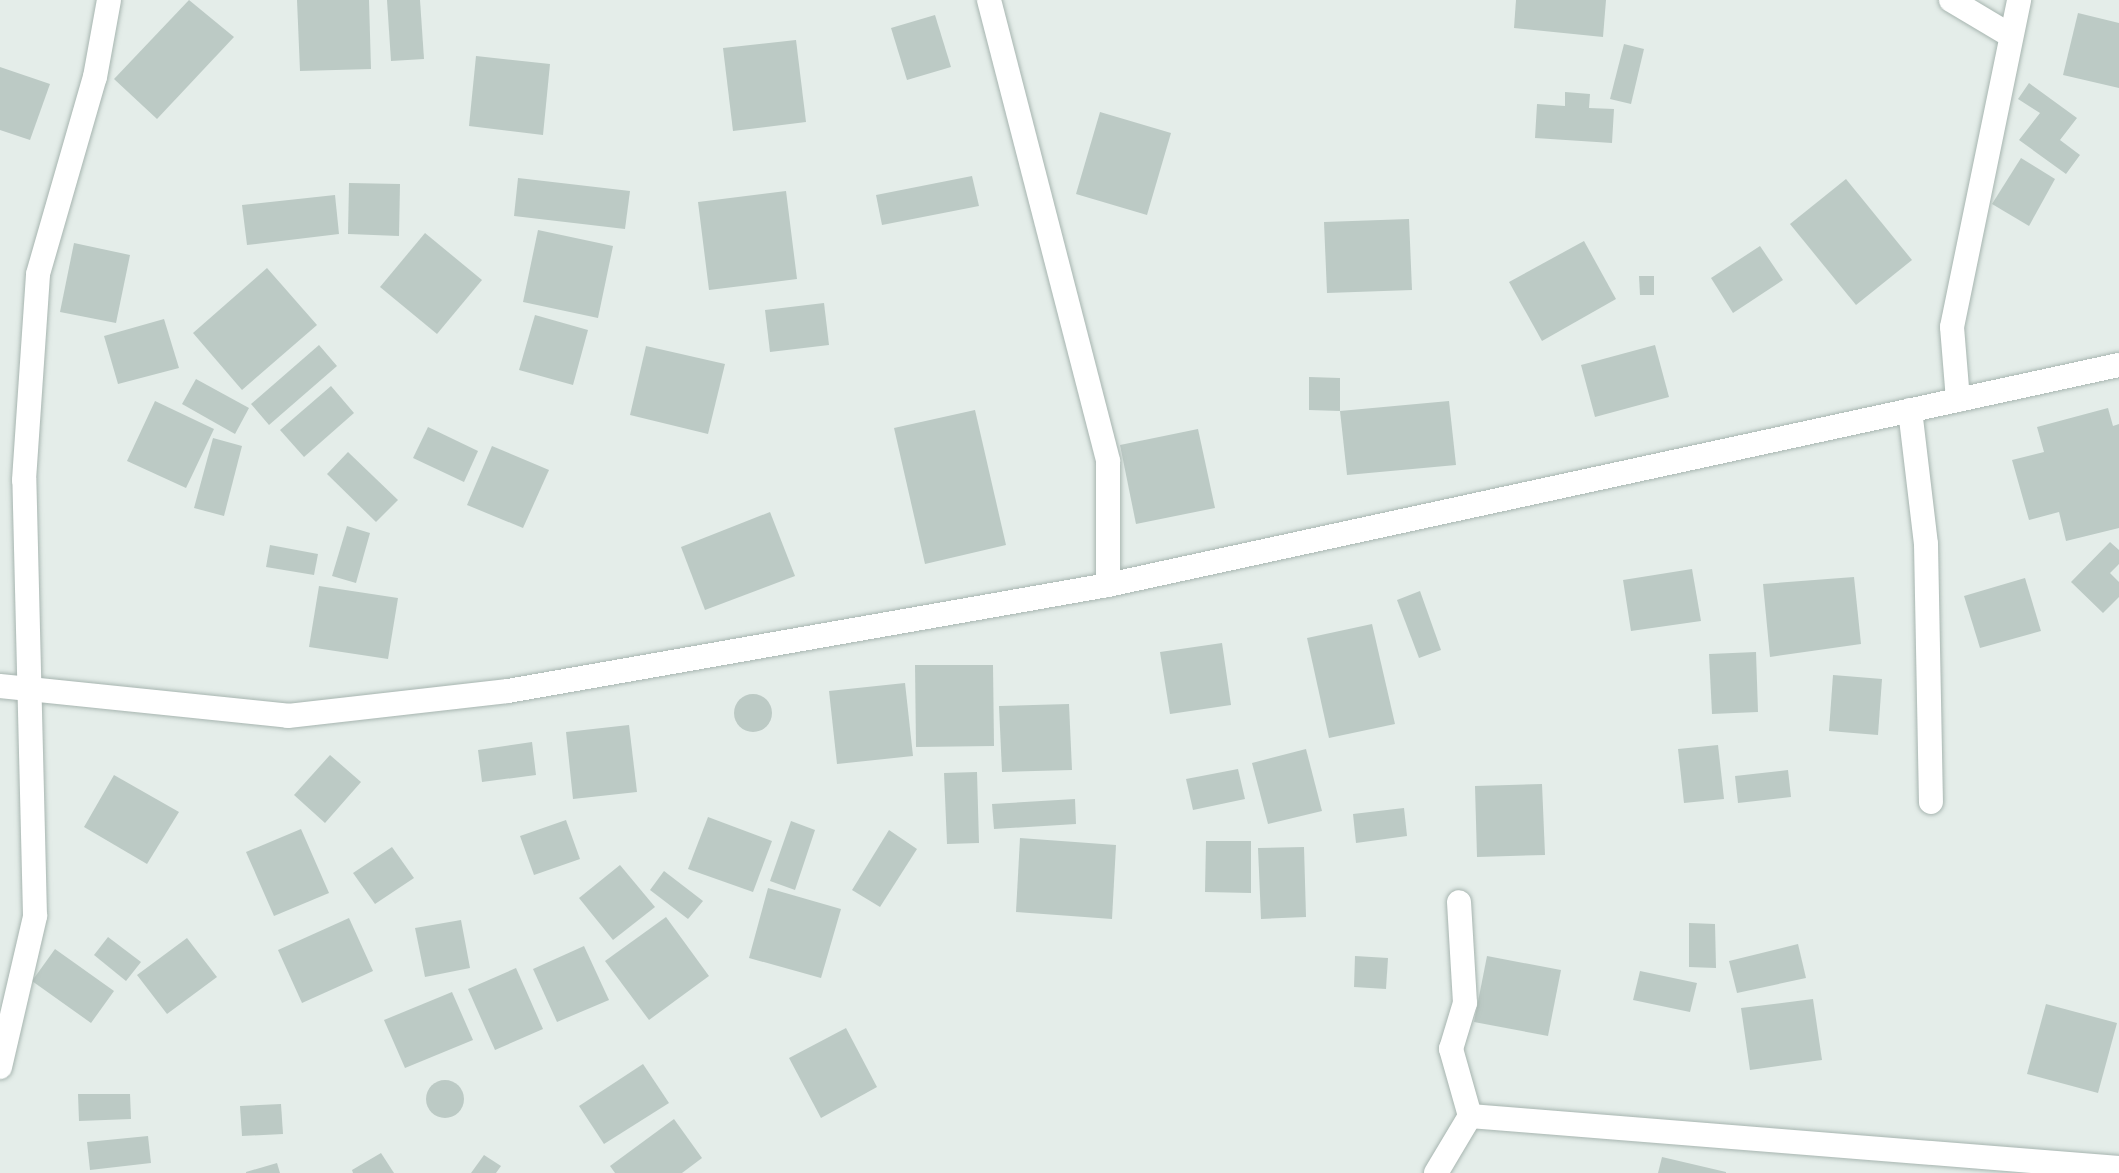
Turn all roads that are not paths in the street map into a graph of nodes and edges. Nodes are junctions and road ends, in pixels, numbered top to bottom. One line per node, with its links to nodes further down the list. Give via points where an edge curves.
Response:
1 (109, 0): 11 (street, via 95,77 38,274 24,480)
2 (989, 0): 9 (street, via 1108,461)
3 (1951, 0): 5 (street)
4 (2019, 0): 5 (street)
5 (2008, 34): 7 (street, via 1952,327)
6 (2119, 365): 7 (street)
7 (1958, 400): 8 (street)
8 (1910, 410): 9 (street); 12 (street, via 1926,544)
9 (1108, 585): 11 (street, via 508,691 288,716)
10 (0, 686): 11 (street)
11 (25, 692): 14 (street, via 35,916)
12 (1931, 802)
13 (1459, 902): 15 (street, via 1465,1003 1451,1049)
14 (0, 1067)
15 (1470, 1116): 16 (street); 17 (street)
16 (2119, 1168)
17 (1436, 1173)

